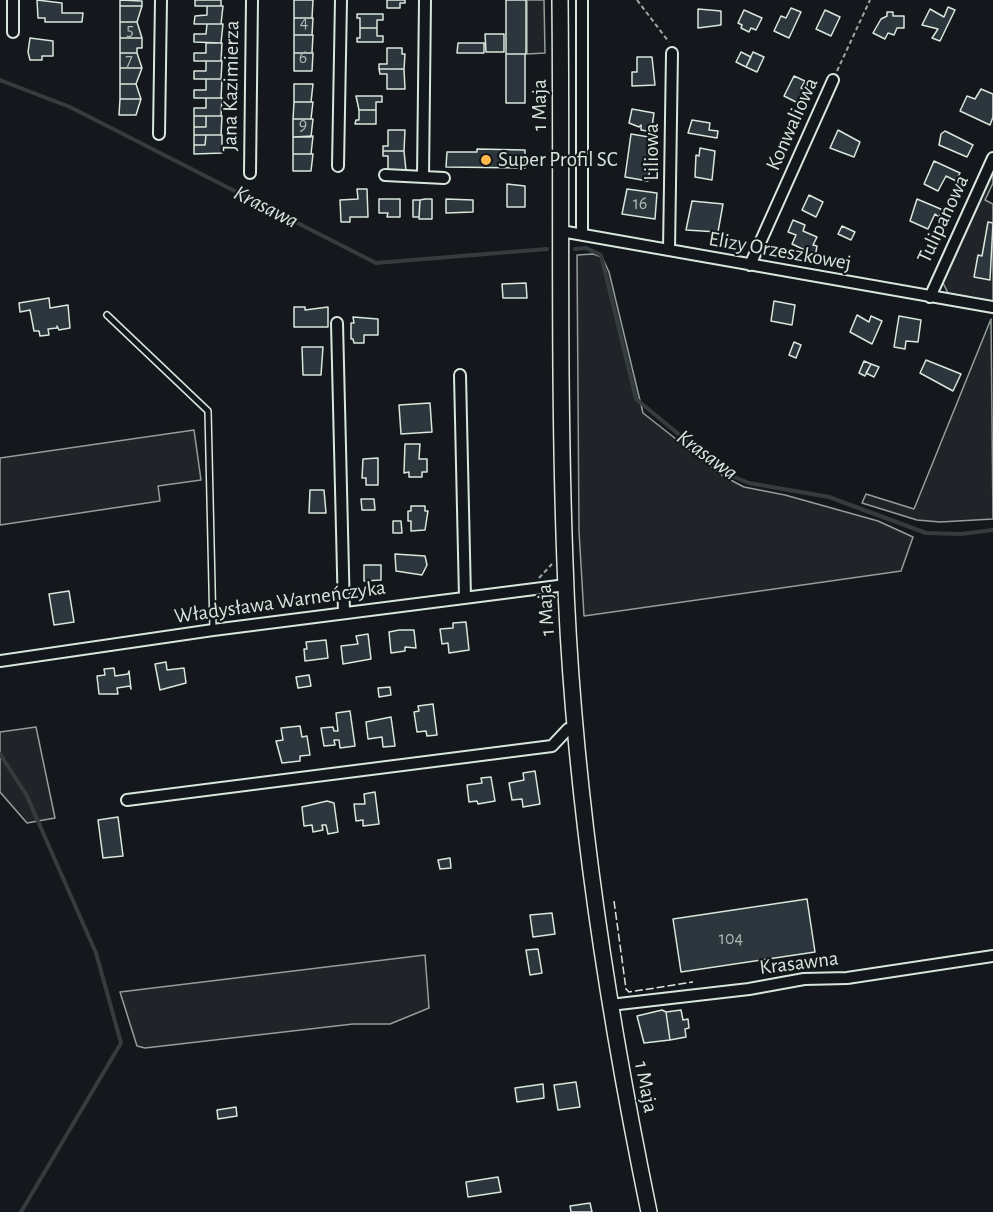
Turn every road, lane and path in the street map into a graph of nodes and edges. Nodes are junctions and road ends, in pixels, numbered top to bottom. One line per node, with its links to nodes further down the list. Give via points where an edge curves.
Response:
1 (13, 0): 10 (street)
2 (161, 0): 13 (street)
3 (252, 0): 16 (street, Jana Kazimierza)
4 (341, 0): 15 (street)
5 (425, 0): 18 (street)
6 (560, 0): 20 (main road, 1 Maja)
7 (582, 0): 21 (street)
8 (637, 0): 11 (path, via 670,44)
9 (870, 0): 12 (path, Konwaliowa)
10 (14, 32)
11 (672, 53): 22 (street, Liliowa)
12 (833, 80): 23 (street, Konwaliowa)
13 (159, 134)
14 (993, 158): 24 (street, Tulipanowa)
15 (338, 166)
16 (250, 173)
17 (385, 175): 18 (street)
18 (423, 177): 19 (street)
19 (444, 178)
20 (561, 231): 21 (street, Elizy Orzeszkowej); 29 (main road, 1 Maja)
21 (582, 234): 22 (street, Elizy Orzeszkowej)
22 (669, 250): 23 (street, Elizy Orzeszkowej)
23 (750, 265): 24 (street, Elizy Orzeszkowej)
24 (930, 297): 25 (street, Elizy Orzeszkowej)
25 (993, 307)
26 (107, 315): 32 (lane, via 208,411)
27 (337, 323): 31 (street)
28 (460, 375): 30 (street)
29 (566, 585): 30 (street, Władysława Warneńczyka); 34 (main road, 1 Maja)
30 (465, 598): 31 (street, Władysława Warneńczyka)
31 (344, 613): 32 (street, Władysława Warneńczyka)
32 (213, 630): 33 (street, Władysława Warneńczyka)
33 (0, 661)
34 (576, 728): 35 (street, via 568,729 552,746); 37 (main road, 1 Maja)
35 (126, 800)
36 (993, 956): 37 (street, Krasawna, via 848,978 804,979)
37 (610, 1005): 38 (main road, 1 Maja)
38 (650, 1212)

